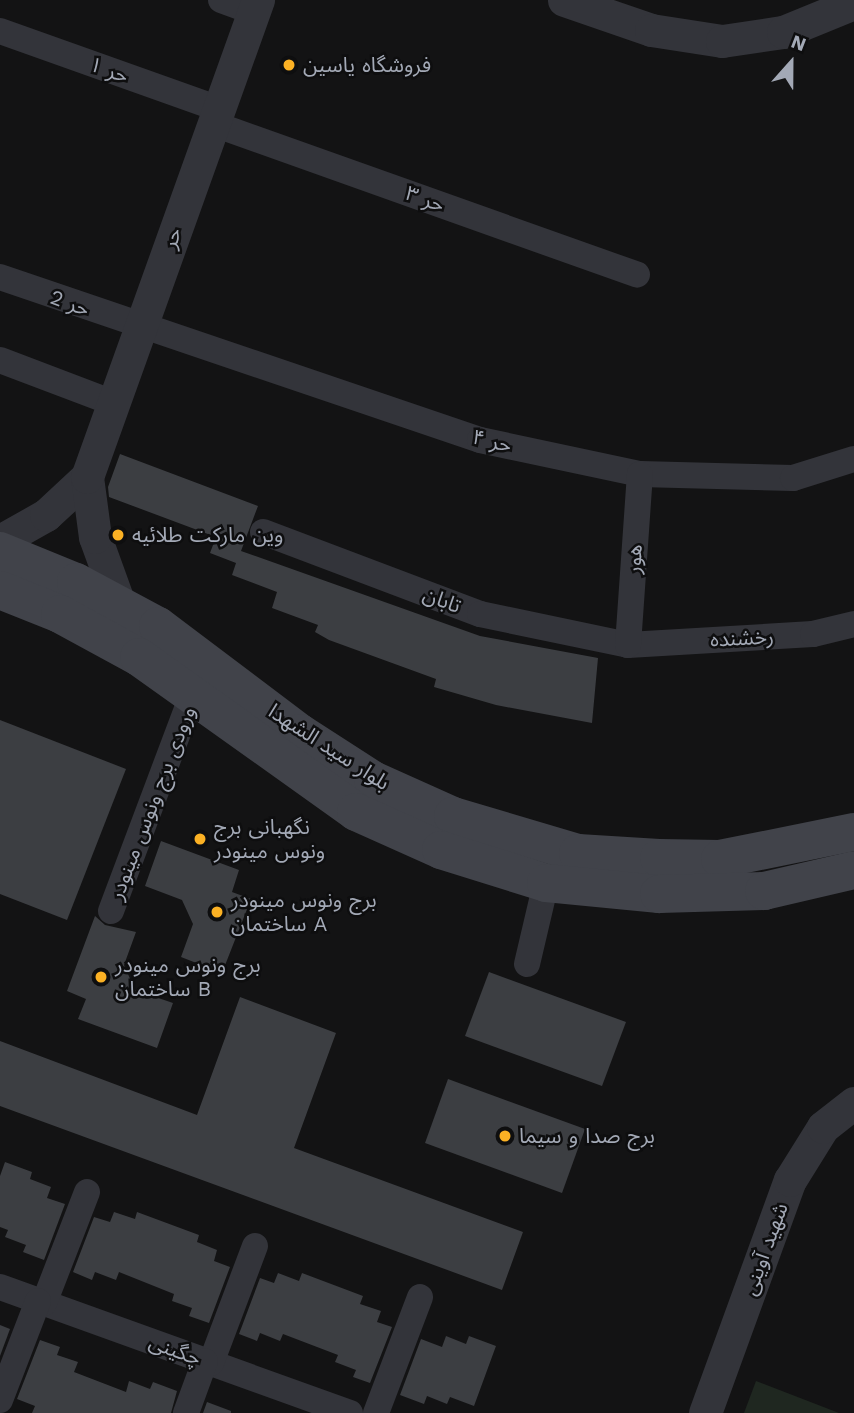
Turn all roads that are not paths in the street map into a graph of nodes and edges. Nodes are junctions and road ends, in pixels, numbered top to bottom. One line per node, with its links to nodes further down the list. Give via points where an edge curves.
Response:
1 (221, 0): 4 (street)
2 (564, 0): 3 (street, via 651,30 722,41 783,32)
3 (850, 3)
4 (256, 6): 6 (street, حر)
5 (0, 31): 6 (street, حر ۱)
6 (216, 117): 7 (street, حر ۳); 9 (street, حر)
7 (637, 275)
8 (0, 277): 9 (street, حر 2)
9 (141, 328): 11 (street, حر); 13 (street, حر ۴, via 480,440)
10 (0, 360): 11 (street)
11 (113, 403): 14 (street, حر)
12 (854, 459): 13 (street, حر ۴, via 793,478)
13 (640, 474): 21 (street, هور)
14 (87, 477): 16 (street, حر, via 46,515); 19 (street, حر, via 95,537)
15 (263, 532): 21 (street, تابان, via 480,614)
16 (0, 541)
17 (0, 551): 19 (main road, بلوار سید الشهدا)
18 (0, 590): 22 (main road, بلوار سید الشهدا, via 60,614 139,657)
19 (120, 606): 24 (main road, بلوار سید الشهدا, via 158,626 300,733 373,780 453,816)
20 (854, 624): 21 (street, رخشنده, via 813,634)
21 (628, 645)
22 (192, 695): 24 (main road, بلوار سید الشهدا, via 356,812 441,850); 27 (street, ورودی برج ونوس مینودر)
23 (854, 832): 26 (main road, بلوار سید الشهدا, via 720,859)
24 (536, 866): 26 (main road, بلوار سید الشهدا); 28 (street)
25 (854, 870): 26 (main road, بلوار سید الشهدا, via 764,891)
26 (613, 873)
27 (111, 911)
28 (527, 964)
29 (854, 1103): 40 (street, شهید آوینی, via 823,1127 790,1180)
30 (87, 1192): 34 (street)
31 (255, 1246): 35 (street)
32 (0, 1287): 34 (street, چگینی)
33 (421, 1297): 39 (street)
34 (41, 1302): 35 (street, چگینی); 36 (street)
35 (208, 1362): 37 (street); 38 (street, چگینی)
36 (0, 1400)
37 (186, 1413)
38 (350, 1413)
39 (376, 1413)
40 (705, 1413)

